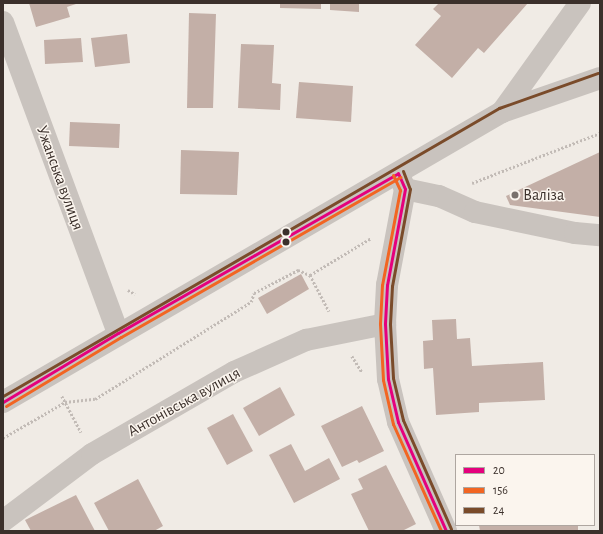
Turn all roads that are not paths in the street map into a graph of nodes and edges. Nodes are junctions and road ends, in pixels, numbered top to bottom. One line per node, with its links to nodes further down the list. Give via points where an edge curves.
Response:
1 (580, 3): 4 (street)
2 (3, 22): 8 (street, Ужанська вулиця)
3 (600, 78): 4 (street)
4 (502, 112): 5 (street)
5 (401, 181): 6 (street, via 475,212 575,233); 7 (street, via 390,257); 8 (street)
6 (600, 235)
7 (385, 324): 10 (street, Антонівська вулиця, via 306,340 234,372 92,454); 11 (street, via 388,379 398,422)
8 (118, 333): 9 (street)
9 (3, 402)
10 (3, 521)
11 (446, 531)

